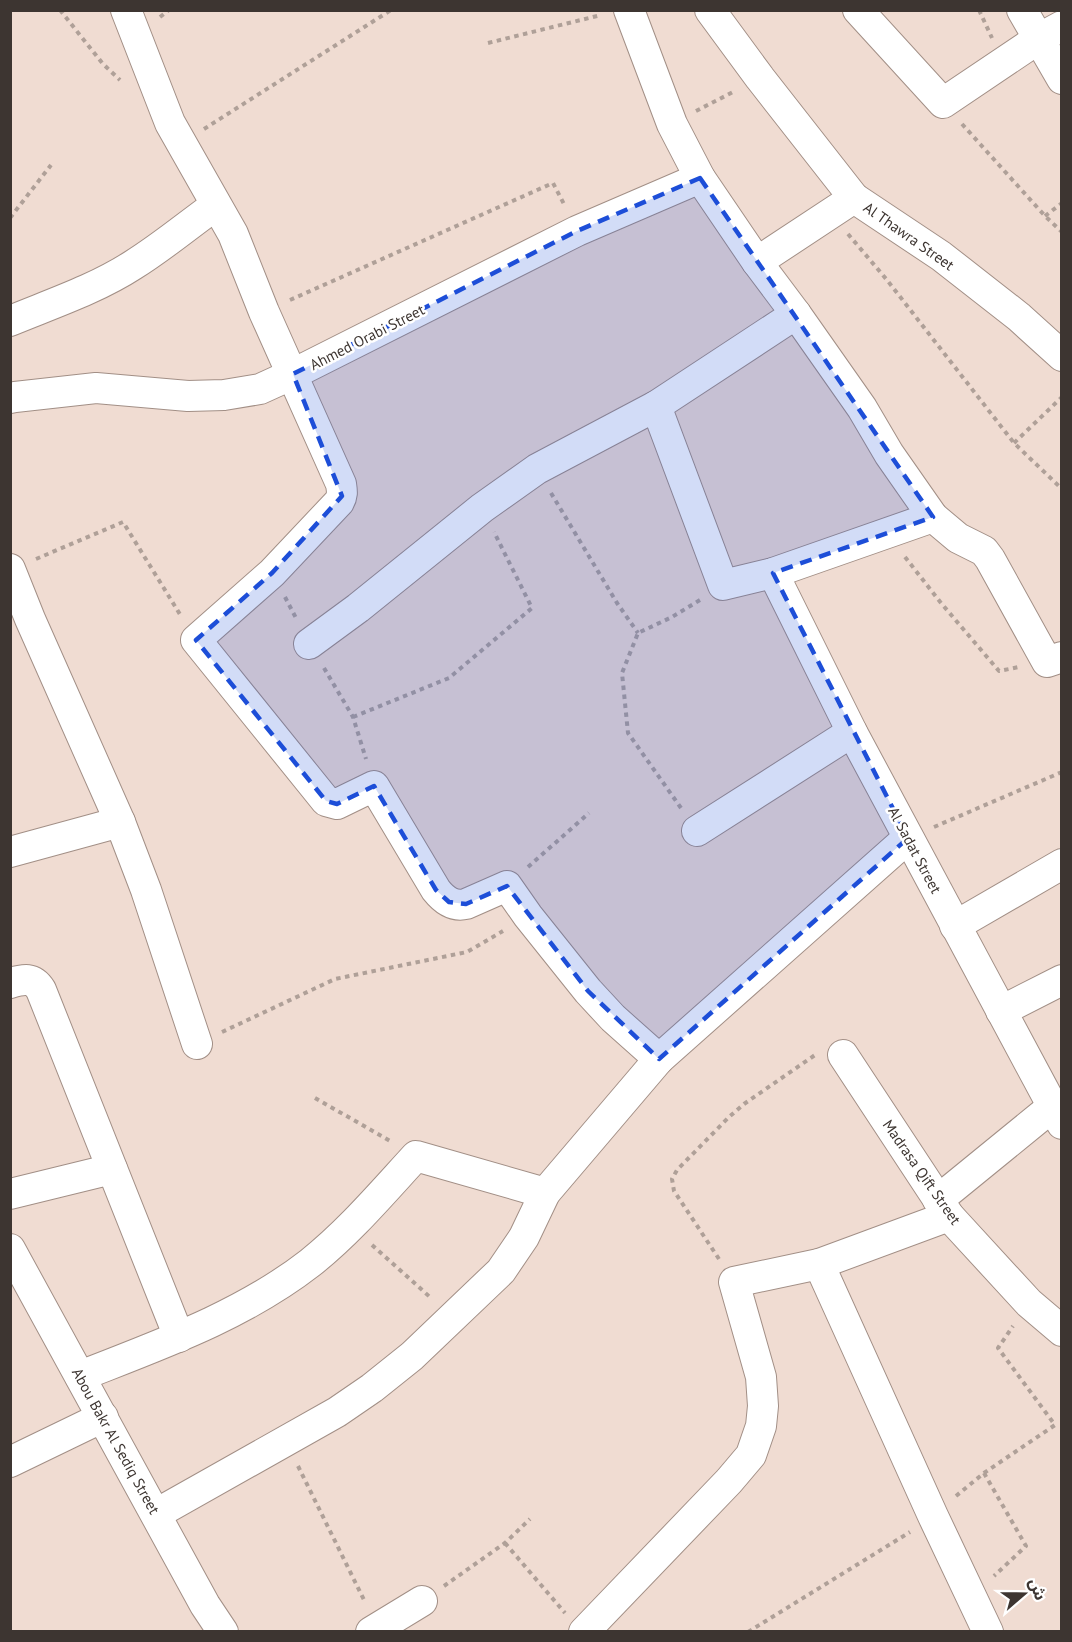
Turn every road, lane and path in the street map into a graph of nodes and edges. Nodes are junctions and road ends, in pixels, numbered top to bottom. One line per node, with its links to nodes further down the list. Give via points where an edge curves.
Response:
1 (60, 10): 10 (path)
2 (126, 10): 15 (street, via 170,123)
3 (391, 10): 15 (path)
4 (858, 10): 13 (street)
5 (1022, 10): 8 (street)
6 (714, 11): 11 (street, Al Thawra Street)
7 (617, 12): 9 (path); 14 (street)
8 (1050, 32): 12 (street); 13 (street)
9 (488, 43)
10 (102, 64)
11 (760, 78): 14 (path); 20 (street, Al Thawra Street)
12 (1062, 79)
13 (943, 103): 21 (path)
14 (672, 124): 17 (street)
15 (182, 143): 19 (street)
16 (51, 165): 22 (path)
17 (700, 177): 23 (street, Ahmed Orabi Street); 25 (street)
18 (1062, 203): 21 (path)
19 (216, 205): 26 (street, via 233,234); 28 (street, via 108,279)
20 (842, 206): 25 (street); 29 (street, Al Thawra Street, via 941,256); 34 (path, via 887,280)
21 (1045, 216): 24 (path)
22 (10, 218)
23 (577, 231): 26 (path, via 553,183); 30 (street, Ahmed Orabi Street)
24 (1062, 232)
25 (757, 262): 27 (street)
26 (264, 312): 30 (street)
27 (796, 314): 33 (street); 38 (street)
28 (10, 321)
29 (1062, 356)
30 (293, 374): 31 (street, Ahmed Orabi Street, via 260,389 224,394 188,396 96,388); 41 (street, via 341,484 342,496)
31 (12, 394)
32 (1062, 397): 34 (path)
33 (656, 406): 35 (street); 43 (street)
34 (1014, 443): 36 (path)
35 (537, 469): 37 (street); 44 (path, via 616,603)
36 (1062, 489)
37 (482, 507): 46 (street); 48 (path, via 532,608 449,678)
38 (933, 517): 39 (street); 47 (street, via 958,538 984,551)
39 (887, 534): 42 (street); 47 (path, via 999,671)
40 (11, 570): 45 (path, via 123,522); 53 (street)
41 (272, 573): 45 (street); 46 (path)
42 (773, 573): 43 (street); 49 (street, Al Sadat Street)
43 (723, 585): 44 (path)
44 (638, 633): 54 (path, via 622,673 628,733)
45 (196, 640): 51 (street, via 326,801 338,804)
46 (309, 644): 48 (path)
47 (1054, 660)
48 (353, 717): 51 (path)
49 (852, 732): 54 (street); 55 (street, Al Sadat Street)
50 (1062, 772): 55 (path)
51 (374, 786): 58 (street, via 442,897 459,906)
52 (589, 813): 58 (path)
53 (120, 822): 56 (street); 64 (street)
54 (697, 831)
55 (908, 838): 60 (street, Al Sadat Street); 66 (street)
56 (10, 852)
57 (1062, 864): 60 (street)
58 (507, 886): 59 (street)
59 (528, 916): 64 (path, via 467,952 334,979); 66 (street, via 588,991)
60 (955, 926): 63 (street, Al Sadat Street)
61 (1062, 980): 63 (street)
62 (10, 983): 70 (street, via 33,980 41,990)
63 (1001, 1011): 67 (street, Al Sadat Street)
64 (197, 1044)
65 (843, 1055): 73 (street, Madrasa Qift Street); 77 (path, via 836,1048 822,1050 744,1104 672,1179 674,1191)
66 (659, 1059): 71 (street)
67 (1054, 1096): 73 (street)
68 (315, 1098): 69 (path)
69 (416, 1156): 71 (street); 74 (street)
70 (112, 1169): 72 (street); 81 (street)
71 (545, 1193): 79 (street, via 524,1237 501,1271)
72 (10, 1194)
73 (944, 1208): 76 (street); 78 (street, Madrasa Qift Street)
74 (351, 1226): 79 (path); 81 (street, via 287,1280)
75 (10, 1249): 82 (street, Abou Bakr Al Sediq Street)
76 (819, 1264): 77 (street); 88 (street)
77 (734, 1282): 93 (street, via 761,1377 764,1406 762,1426 751,1455 722,1489)
78 (1029, 1303): 80 (street, Madrasa Qift Street); 86 (path, via 998,1348 1055,1425)
79 (453, 1317): 84 (street, via 372,1388)
80 (1062, 1331)
81 (179, 1337): 82 (street)
82 (80, 1376): 83 (street, Abou Bakr Al Sediq Street)
83 (103, 1417): 85 (street); 87 (street, Abou Bakr Al Sediq Street)
84 (286, 1442): 87 (street); 94 (path)
85 (10, 1462)
86 (984, 1473): 88 (path); 91 (path, via 1026,1546)
87 (156, 1514): 95 (street, Abou Bakr Al Sediq Street)
88 (933, 1516): 91 (street); 96 (path)
89 (530, 1519): 90 (path)
90 (505, 1543): 92 (path); 93 (path)
91 (972, 1596): 97 (street)
92 (422, 1601): 94 (street)
93 (575, 1623)
94 (375, 1630)
95 (223, 1632)
96 (748, 1632)
97 (988, 1632)

